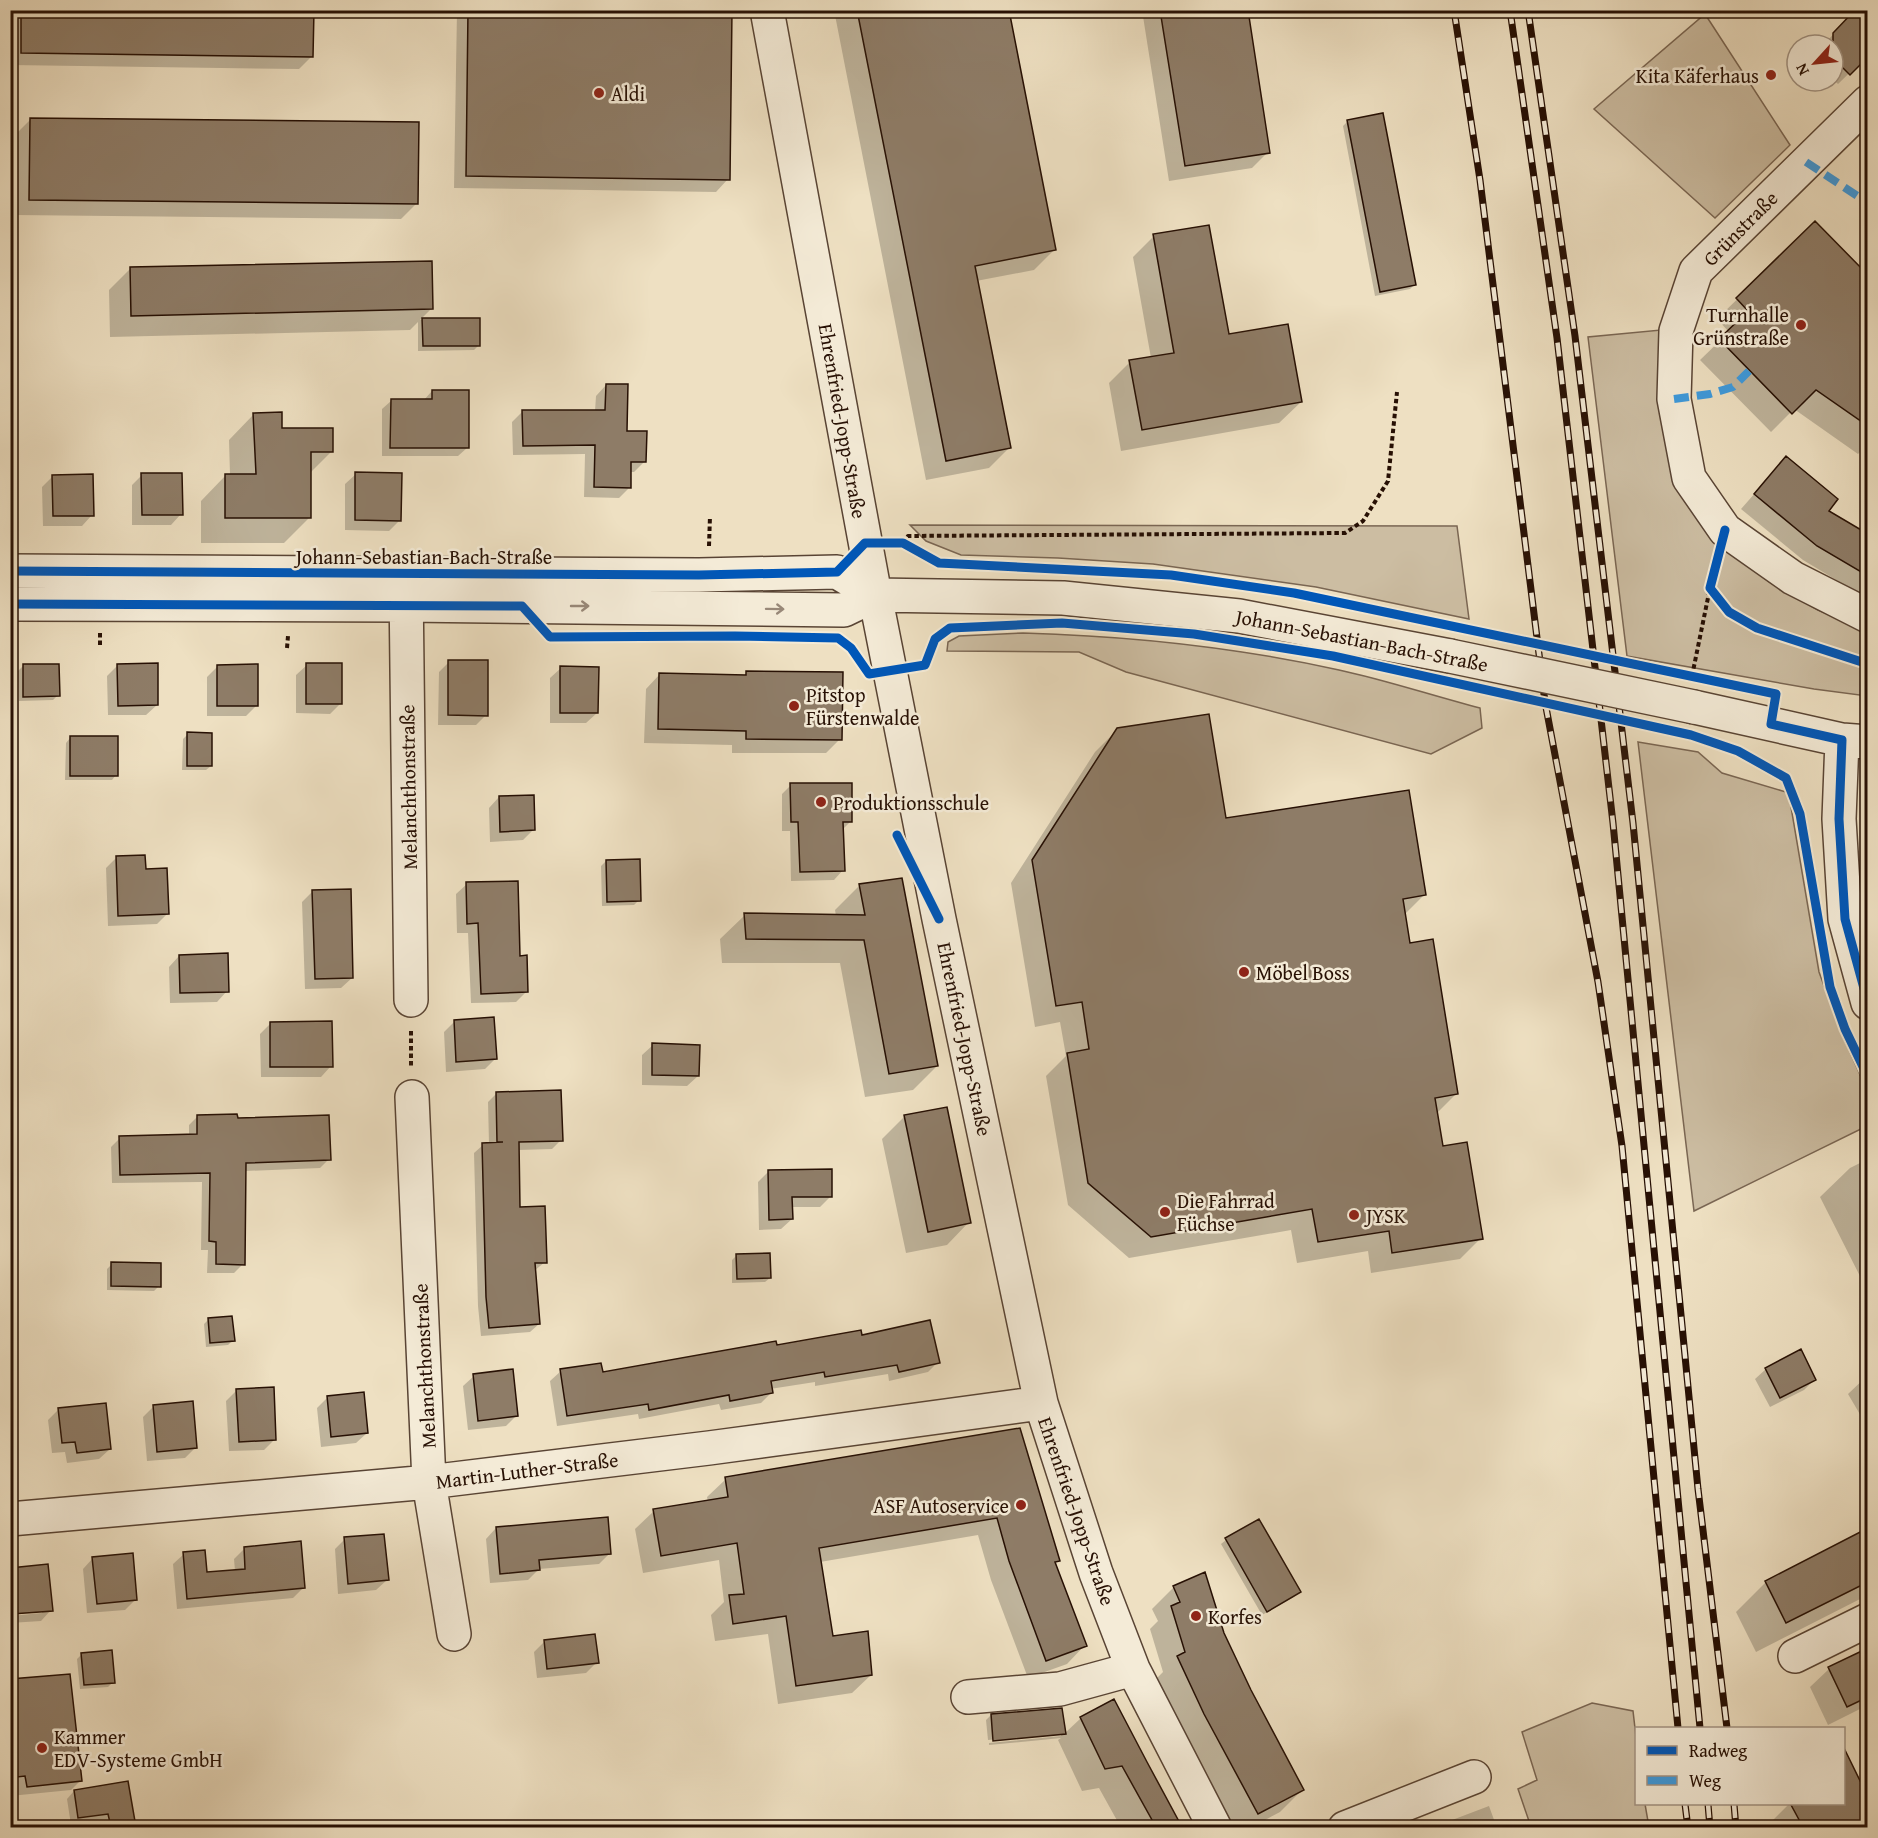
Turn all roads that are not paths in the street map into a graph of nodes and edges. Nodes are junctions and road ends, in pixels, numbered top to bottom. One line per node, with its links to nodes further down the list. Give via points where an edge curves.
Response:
1 (768, 10): 5 (street, Ehrenfried-Jopp-Straße)
2 (1868, 102): 7 (street, Grünstraße, via 1696,271 1676,331 1674,399 1689,478 1725,530 1793,578)
3 (10, 571): 4 (street, Johann-Sebastian-Bach-Straße)
4 (406, 589): 5 (street, Johann-Sebastian-Bach-Straße, via 837,572); 6 (street, Johann-Sebastian-Bach-Straße); 9 (street, Melanchthonstraße)
5 (875, 595): 8 (street, Johann-Sebastian-Bach-Straße, bridge, via 1063,598 1239,616 1450,656 1693,692); 12 (street, Ehrenfried-Jopp-Straße)
6 (10, 604)
7 (1868, 616)
8 (1855, 741): 10 (street, via 1839,819 1845,920)
9 (411, 1000)
10 (1868, 1002)
11 (412, 1097): 13 (street, Melanchthonstraße)
12 (1041, 1403): 13 (street, Martin-Luther-Straße); 18 (street, Ehrenfried-Jopp-Straße, via 1096,1573)
13 (429, 1482): 14 (street, Martin-Luther-Straße); 16 (street, Melanchthonstraße)
14 (10, 1519)
15 (1868, 1620): 17 (street)
16 (454, 1634)
17 (1795, 1656)
18 (1133, 1669): 19 (street, via 1060,1689); 21 (street, Ehrenfried-Jopp-Straße)
19 (968, 1697)
20 (1474, 1777): 22 (street)
21 (1215, 1827)
22 (1345, 1827)

